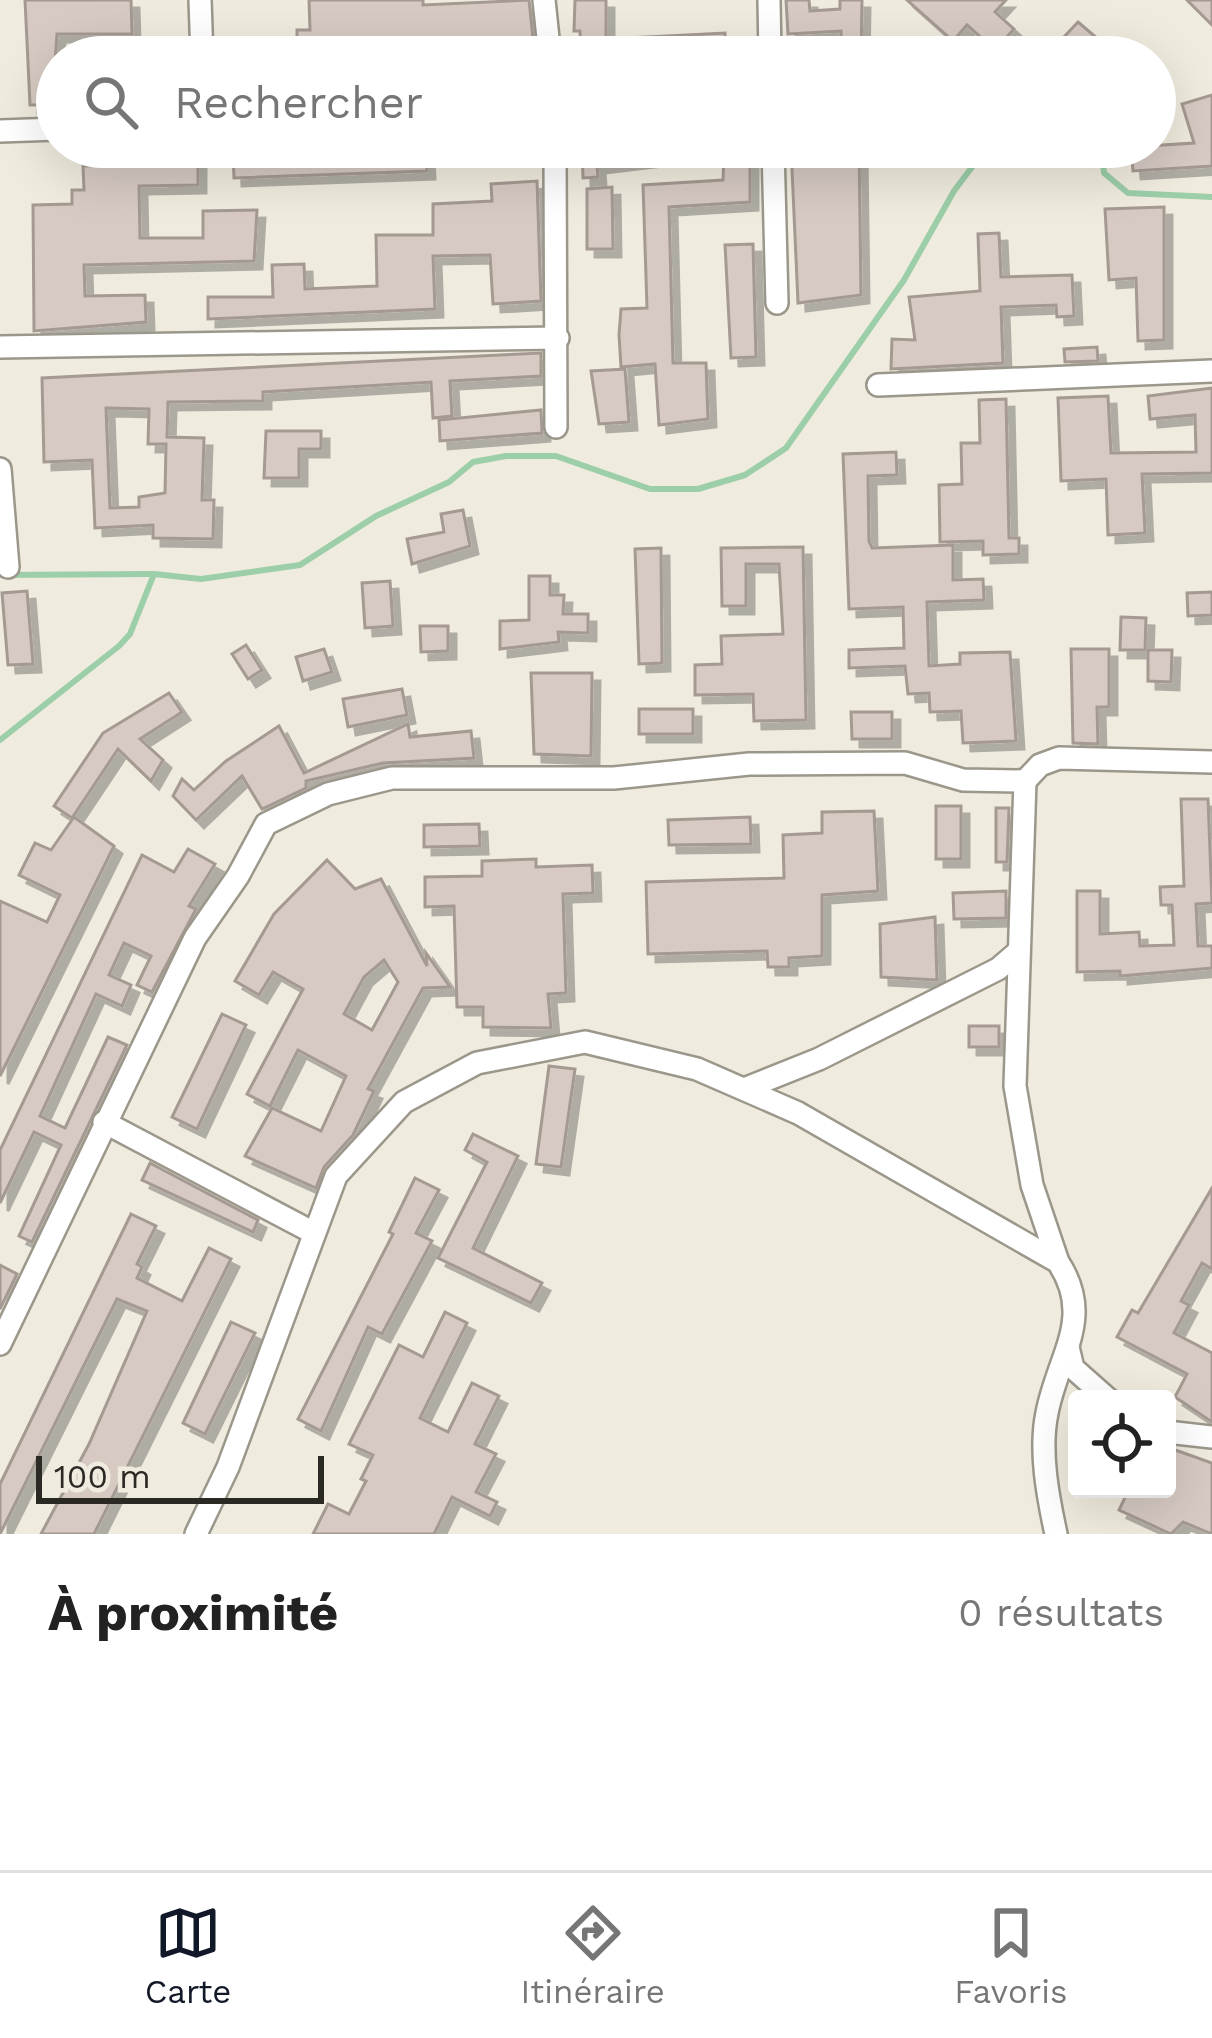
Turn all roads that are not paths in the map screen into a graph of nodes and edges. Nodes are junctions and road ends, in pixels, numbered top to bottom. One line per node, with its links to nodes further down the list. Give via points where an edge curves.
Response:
1 (200, 0): 4 (street)
2 (544, 0): 5 (street)
3 (769, 0): 6 (street)
4 (201, 36)
5 (548, 36)
6 (770, 36)
7 (36, 130): 8 (street)
8 (0, 131)
9 (555, 168): 12 (street)
10 (774, 168): 11 (street)
11 (777, 303)
12 (558, 338): 13 (street); 16 (street)
13 (0, 347)
14 (1212, 371): 15 (street)
15 (878, 385)
16 (556, 427)
17 (0, 469): 18 (street)
18 (8, 567)
19 (1212, 762): 20 (street, via 1059,758)
20 (1025, 781): 21 (street); 23 (street, via 963,780 905,763 749,764 614,778 392,778 328,794 266,824 195,938)
21 (1019, 951): 22 (street, via 819,1059); 25 (street, via 1015,1086 1032,1186)
22 (743, 1089): 24 (street, via 697,1069 585,1042 477,1063 404,1102 336,1176); 25 (street)
23 (104, 1122): 24 (street); 26 (street)
24 (314, 1233): 31 (street)
25 (1058, 1262): 27 (street, via 1073,1284)
26 (0, 1344)
27 (1068, 1347): 28 (street, via 1073,1368); 32 (street, via 1046,1413)
28 (1098, 1390)
29 (1176, 1433): 30 (street)
30 (1212, 1437)
31 (196, 1534)
32 (1055, 1534)

